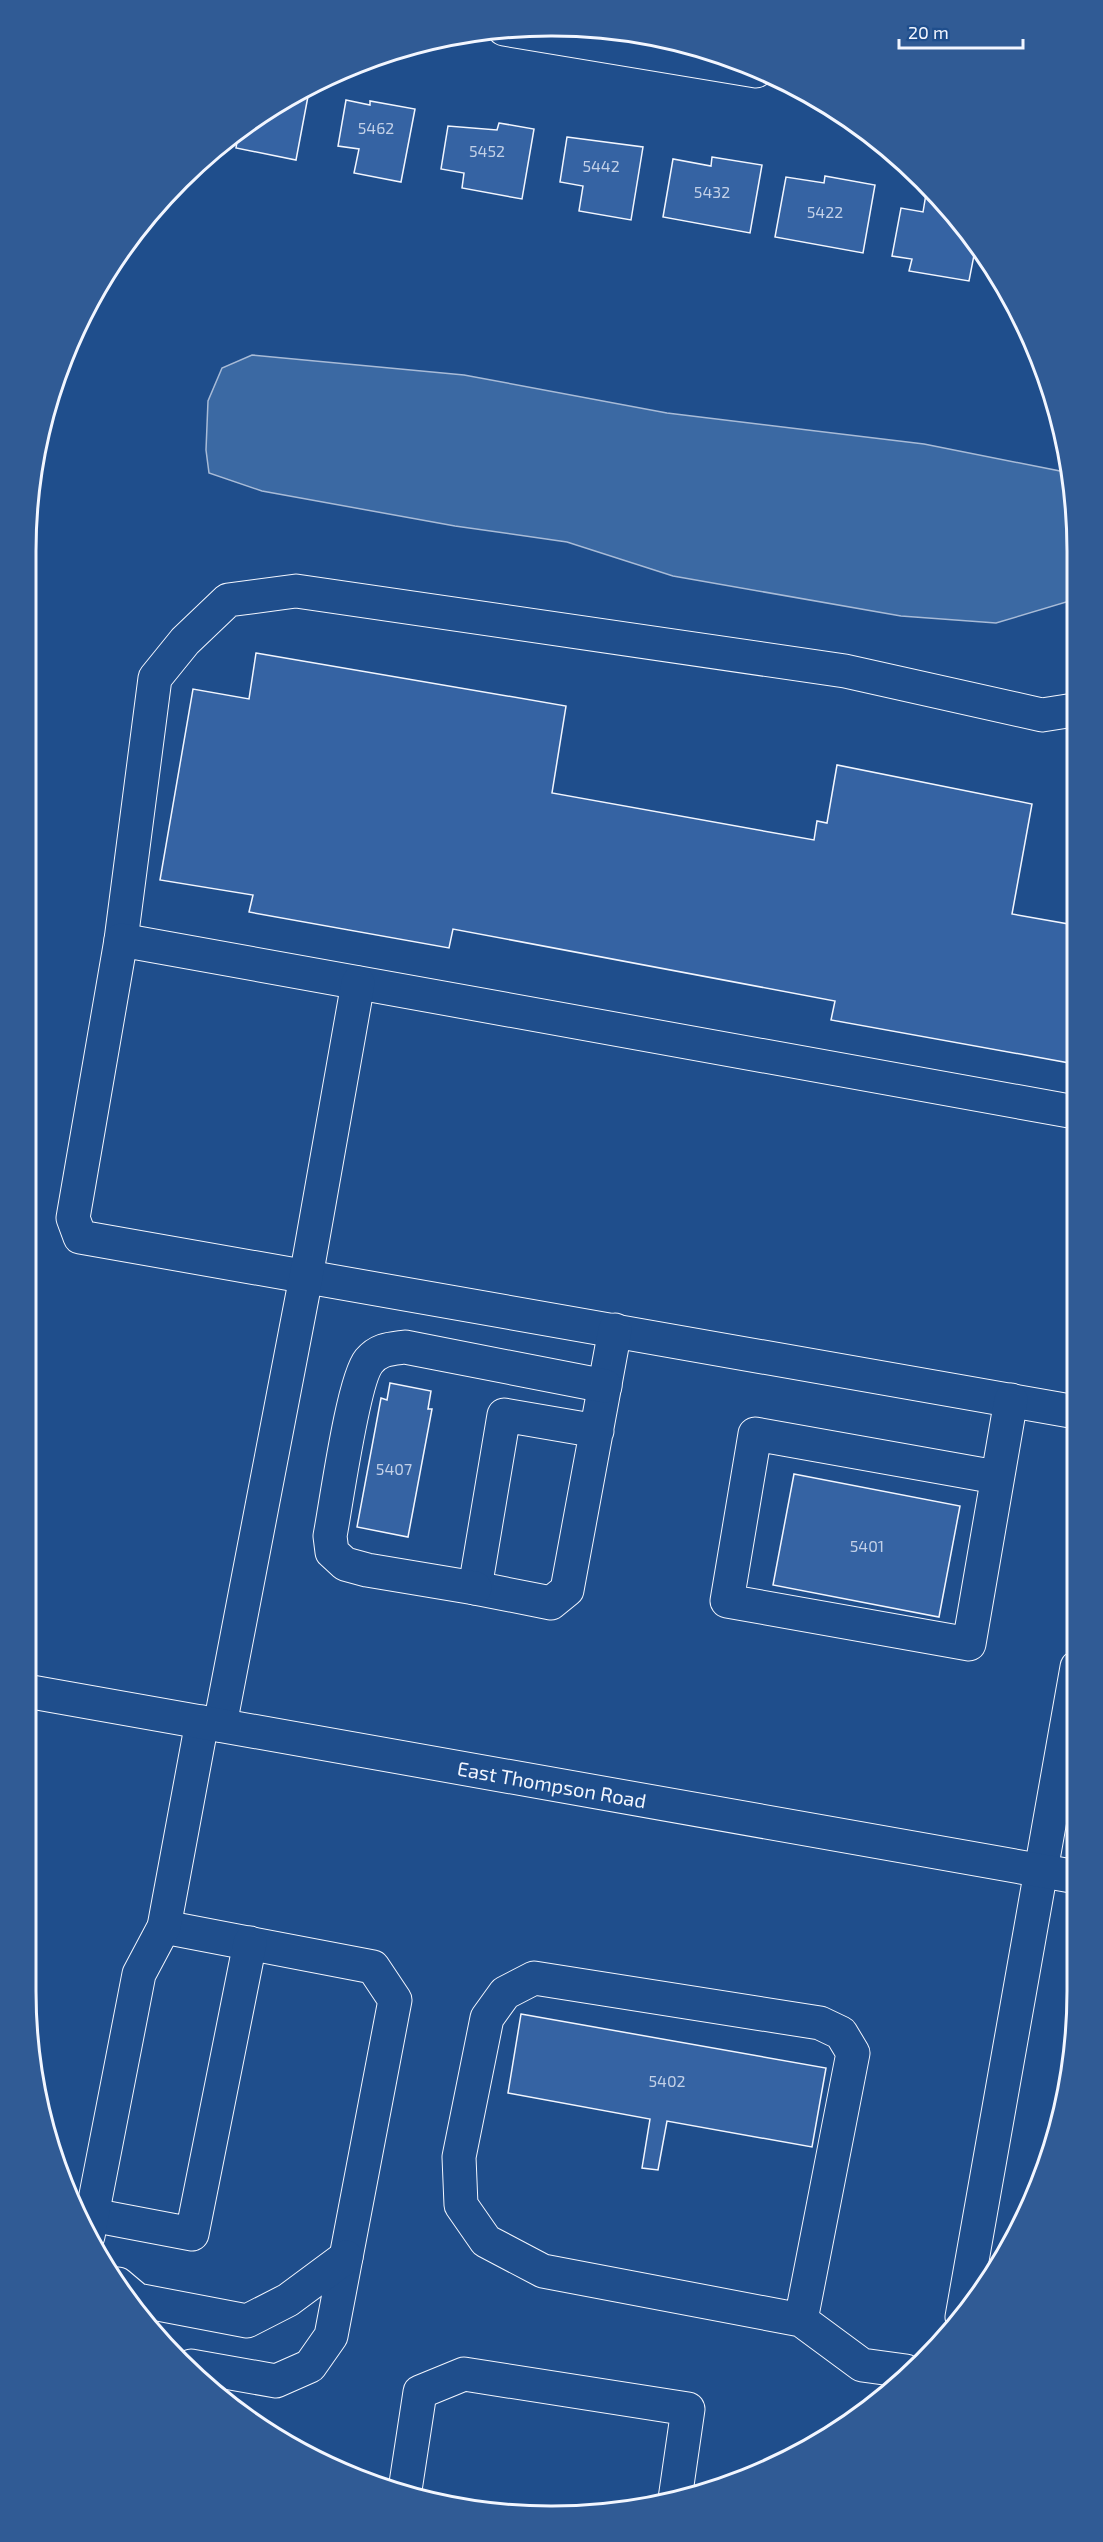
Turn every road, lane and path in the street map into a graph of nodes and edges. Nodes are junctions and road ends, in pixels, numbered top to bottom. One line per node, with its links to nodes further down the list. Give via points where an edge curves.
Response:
1 (547, 36): 2 (main road)
2 (724, 66)
3 (1067, 711): 4 (main road, via 1042,715 845,671 296,591 228,600 185,641 155,678)
4 (121, 940): 5 (main road); 7 (main road, via 73,1218 80,1237)
5 (358, 983): 6 (main road); 7 (main road)
6 (1067, 1111)
7 (306, 1276): 8 (main road); 16 (main road)
8 (615, 1329): 9 (main road); 10 (main road)
9 (605, 1386): 12 (main road); 14 (main road, via 405,1347 380,1350 367,1363 360,1380 330,1536 332,1552 345,1564 368,1570)
10 (1011, 1400): 11 (main road); 13 (main road)
11 (1067, 1410)
12 (597, 1431): 14 (main road, via 567,1590 551,1603); 14 (main road, via 504,1415)
13 (996, 1476): 13 (main road, via 969,1644 727,1601 755,1434)
14 (475, 1588)
15 (36, 1693): 16 (main road, East Thompson Road)
16 (211, 1723): 18 (main road, East Thompson Road); 20 (main road)
17 (1067, 1724): 18 (main road)
18 (1041, 1871): 19 (main road, East Thompson Road); 25 (main road)
19 (1067, 1875)
20 (164, 1927): 21 (main road); 22 (main road, via 140,1974)
21 (250, 1943): 23 (main road, via 192,2234); 24 (main road, via 373,1967 395,2000)
22 (91, 2221)
23 (93, 2225)
24 (346, 2257): 26 (main road, via 288,2300 247,2321); 28 (main road, via 331,2336 310,2366 276,2382)
25 (966, 2296)
26 (141, 2301)
27 (801, 2320): 27 (main road, via 853,2053 841,2033 820,2023 534,1978 505,1993 487,2018 459,2157 461,2205 486,2241 543,2271); 29 (main road, via 862,2365)
28 (201, 2368)
29 (900, 2370)
30 (406, 2485): 31 (main road, via 420,2392 464,2374 688,2409)
31 (676, 2490)

